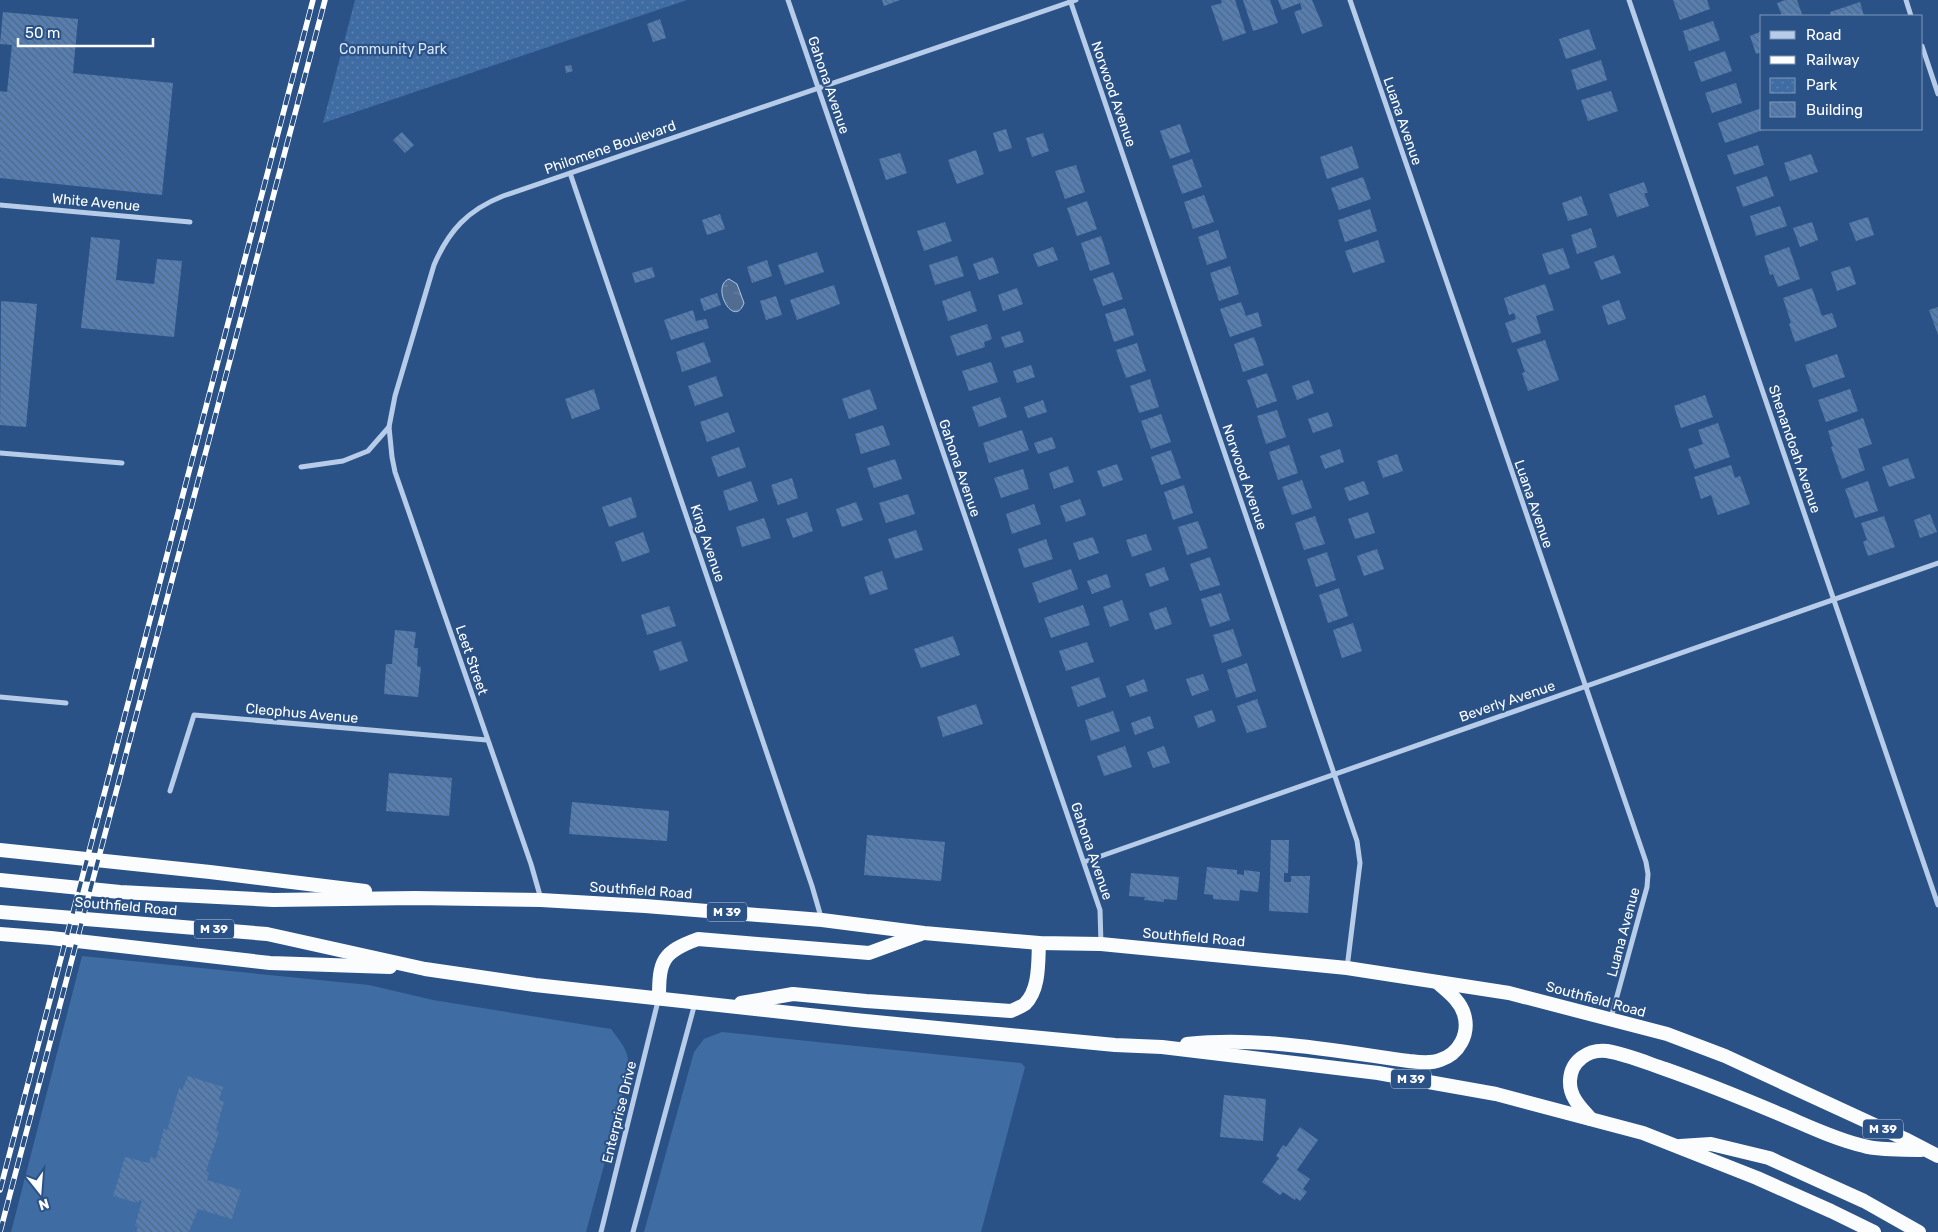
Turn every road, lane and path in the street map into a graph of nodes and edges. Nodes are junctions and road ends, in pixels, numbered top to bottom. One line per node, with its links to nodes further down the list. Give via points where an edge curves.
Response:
1 (788, 0): 8 (street, Gahona Avenue)
2 (1350, 0): 19 (street, Luana Avenue)
3 (1630, 0): 18 (street, Shenandoah Avenue)
4 (1906, 0): 6 (street)
5 (1072, 1): 8 (street, Philomene Boulevard); 23 (street, Norwood Avenue)
6 (1912, 15)
7 (1923, 49): 9 (street)
8 (818, 88): 10 (street, Philomene Boulevard); 26 (street, Gahona Avenue)
9 (1938, 94)
10 (570, 173): 13 (street, Philomene Boulevard, via 488,202 450,233 434,265 394,396); 32 (street, King Avenue)
11 (0, 205): 12 (street, White Avenue)
12 (190, 222)
13 (389, 427): 16 (street, via 368,451 343,461); 22 (street, Leet Street, via 395,472)
14 (0, 452): 15 (street)
15 (122, 464)
16 (300, 467)
17 (1938, 563): 18 (street, Beverly Avenue)
18 (1835, 599): 19 (street, Beverly Avenue); 30 (street, Shenandoah Avenue)
19 (1584, 686): 23 (street, Beverly Avenue); 43 (street, Luana Avenue, via 1648,874)
20 (0, 697): 21 (street)
21 (66, 703)
22 (487, 740): 24 (street, Cleophus Avenue, via 194,715); 29 (street, Leet Street)
23 (1335, 774): 26 (street, Beverly Avenue); 37 (street, Norwood Avenue, via 1360,854)
24 (170, 792)
25 (0, 850): 28 (highway, Southfield Road / M 39)
26 (1084, 862): 36 (street, Gahona Avenue, via 1100,910)
27 (0, 880): 28 (highway, Southfield Road / M 39, via 120,892 272,900)
28 (415, 898): 29 (highway, Southfield Road / M 39)
29 (541, 900): 32 (highway, Southfield Road / M 39)
30 (1938, 905)
31 (0, 912): 38 (highway, Southfield Road / M 39, via 267,934)
32 (822, 920): 33 (highway, Southfield Road / M 39)
33 (924, 933): 35 (highway, Southfield Road / M 39); 40 (highway, via 869,953 698,939 669,953 661,966)
34 (0, 934): 38 (highway, Southfield Road / M 39, via 270,963)
35 (1039, 943): 36 (highway, Southfield Road / M 39); 42 (highway, via 1034,991 1025,1004 1011,1011 793,994)
36 (1101, 944): 37 (highway, Southfield Road / M 39)
37 (1347, 968): 39 (highway, Southfield Road / M 39)
38 (425, 969): 40 (highway, Southfield Road / M 39)
39 (1437, 982): 43 (highway, Southfield Road / M 39, via 1509,993); 44 (highway, via 1457,1000 1464,1013 1466,1028 1455,1052 1439,1061 1409,1061 1271,1043 1201,1042)
40 (658, 998): 41 (highway, Southfield Road / M 39); 48 (street, Enterprise Drive)
41 (696, 1002): 42 (highway, Southfield Road / M 39); 49 (street)
42 (724, 1006): 44 (highway, Southfield Road / M 39)
43 (1611, 1018): 47 (highway, Southfield Road / M 39, via 1667,1034 1725,1056)
44 (1162, 1047): 45 (highway, Southfield Road / M 39, via 1378,1073 1496,1094)
45 (1593, 1120): 46 (highway, Southfield Road / M 39); 47 (highway, via 1572,1094 1572,1069 1583,1056 1606,1051 1713,1086 1865,1147)
46 (1675, 1146): 50 (highway, Southfield Road / M 39, via 1757,1178); 51 (highway, via 1712,1144 1769,1158 1864,1201)
47 (1933, 1153)
48 (601, 1232)
49 (633, 1232)
50 (1874, 1232)
51 (1919, 1232)

